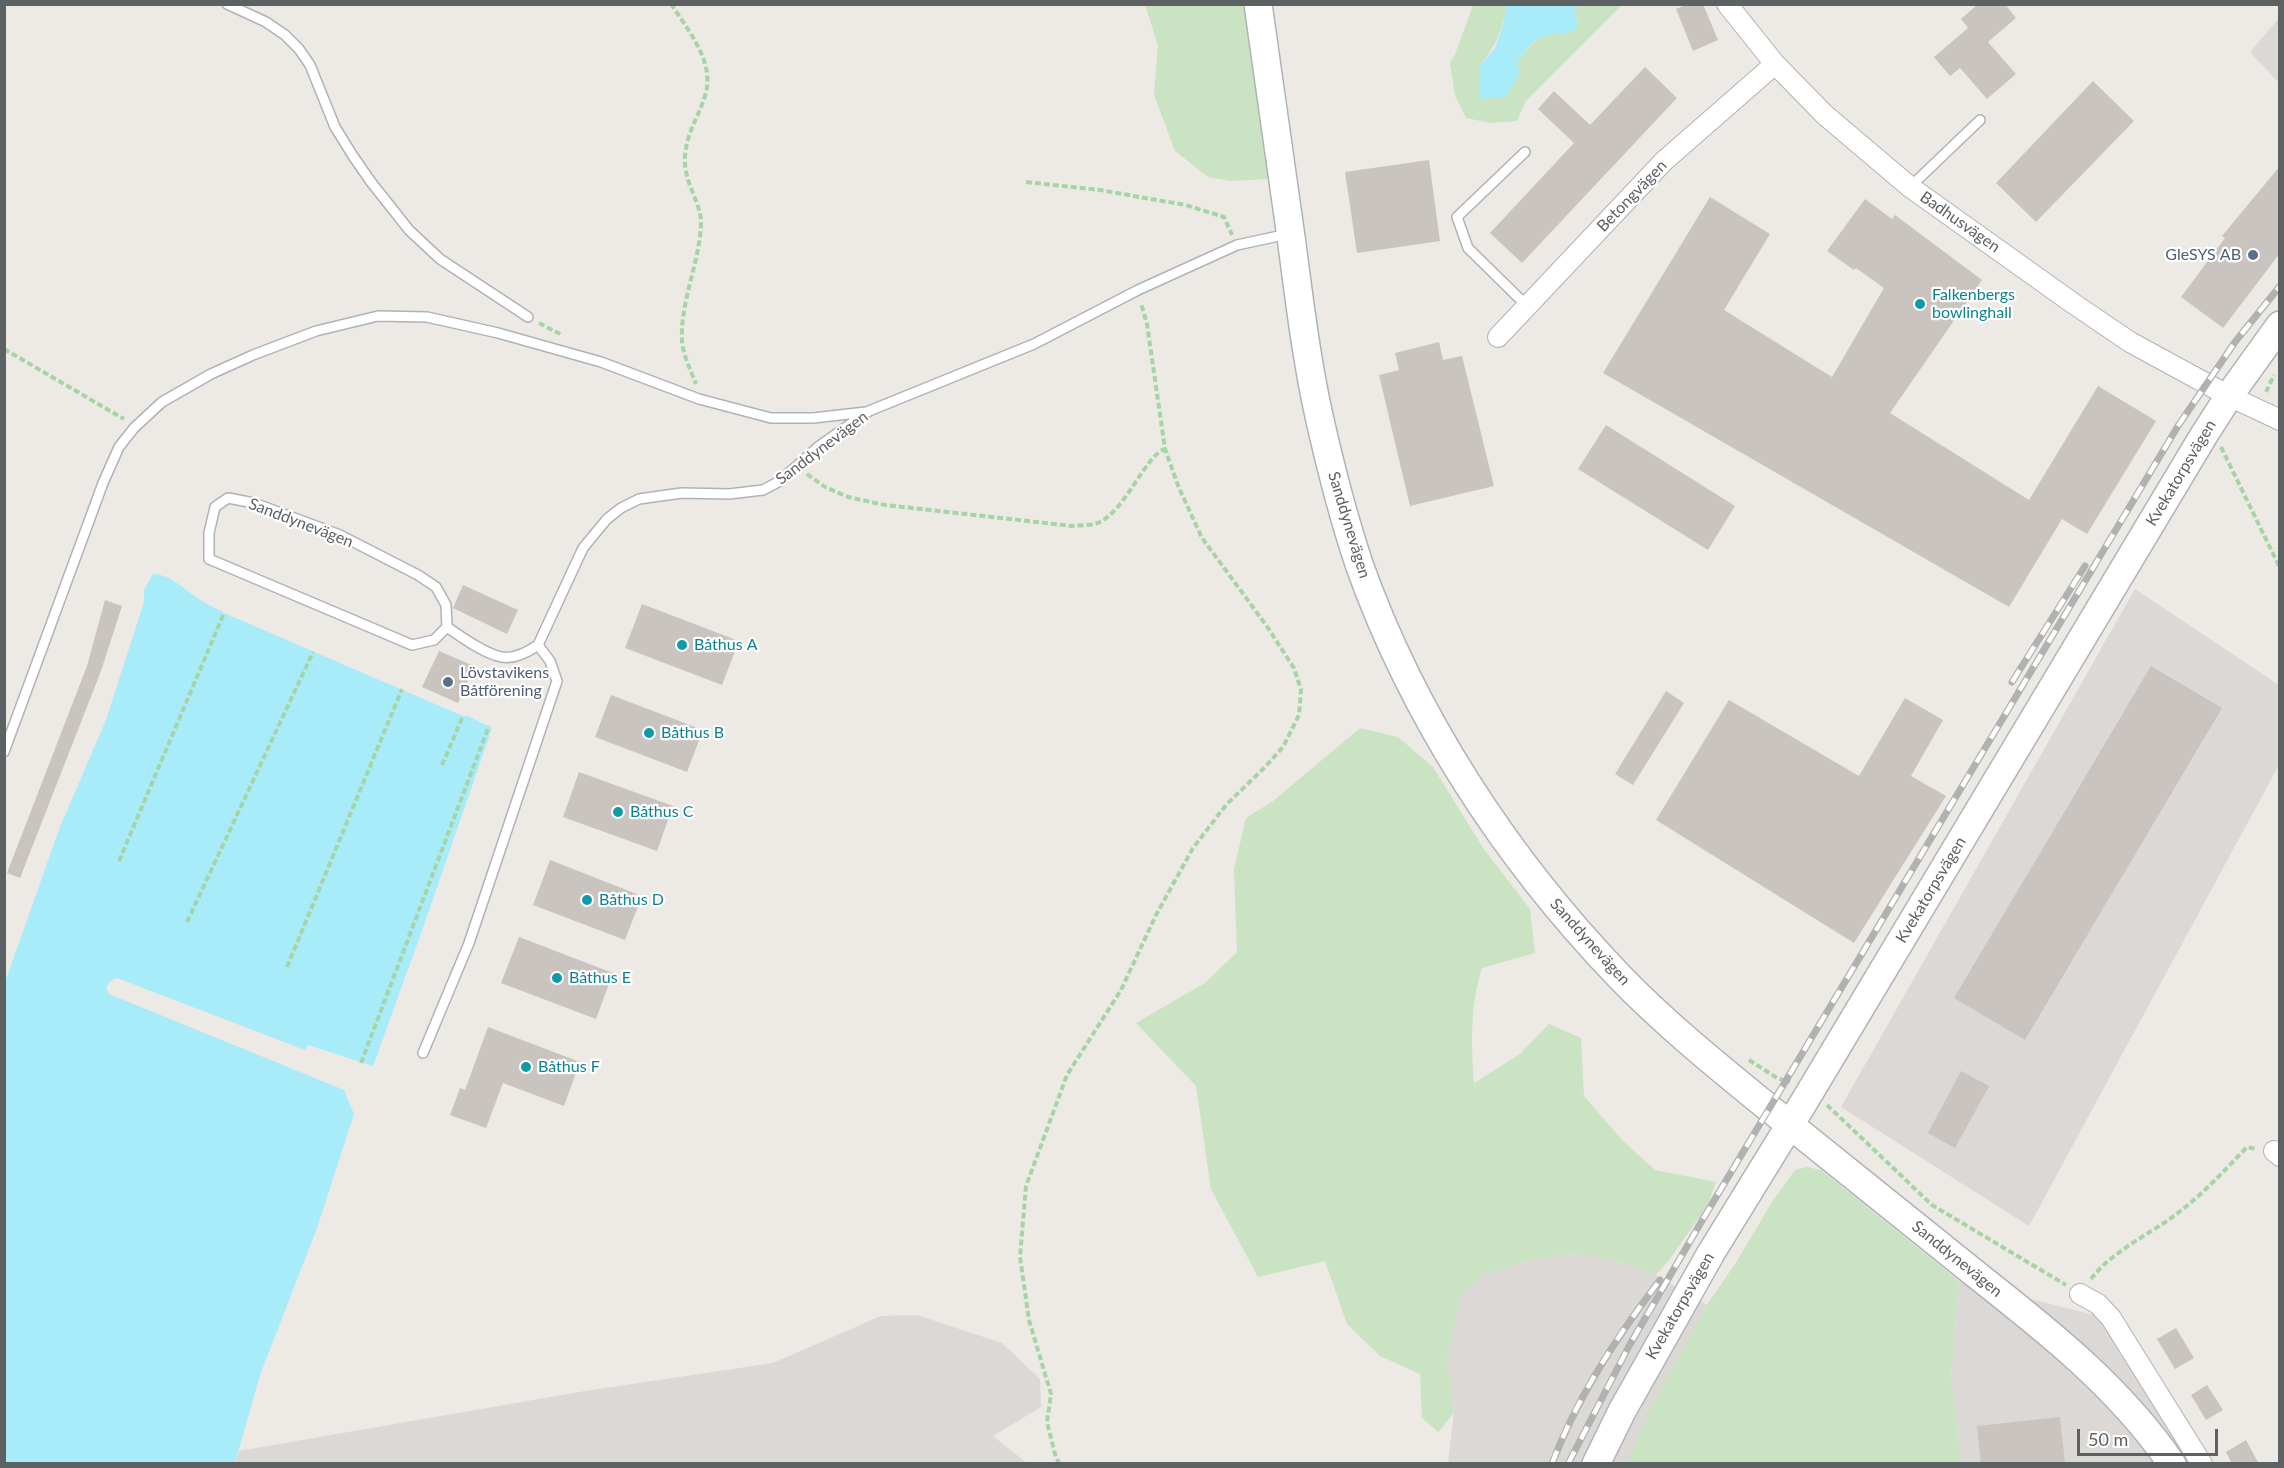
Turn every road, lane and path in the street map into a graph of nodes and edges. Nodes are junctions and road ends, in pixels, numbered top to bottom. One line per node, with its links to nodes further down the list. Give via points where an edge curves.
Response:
1 (227, 4): 14 (lane, via 266,22 299,49 310,65 335,127 409,230 440,260)
2 (671, 4): 22 (path, via 694,40 706,69 706,94 690,129 685,158 685,172 701,221 682,341)
3 (1258, 4): 10 (street, Sanddynevägen)
4 (1727, 4): 5 (street, Badhusvägen)
5 (1775, 64): 9 (street, Badhusvägen, via 1826,116); 13 (street, Betongvägen, via 1664,161)
6 (1980, 120): 9 (lane)
7 (1525, 152): 13 (lane, via 1457,217 1468,248)
8 (1026, 182): 11 (path, via 1100,190 1216,213 1224,217)
9 (1910, 187): 21 (street, Badhusvägen, via 2130,342)
10 (1290, 234): 11 (lane, Sanddynevägen); 46 (street, Sanddynevägen, via 1307,354 1341,503 1360,565 1390,639 1427,715 1496,825 1559,909 1657,1013)
11 (1237, 244): 12 (lane, Sanddynevägen)
12 (1138, 290): 23 (lane, Sanddynevägen, via 1034,344); 27 (path, via 1147,324)
13 (1527, 306): 16 (street, Betongvägen)
14 (528, 317): 18 (path, via 562,335)
15 (2280, 325): 21 (street, Kvekatorpsvägen)
16 (1498, 337)
17 (4, 350): 25 (path)
18 (559, 350): 22 (lane); 25 (lane, via 427,316 378,316 316,331 211,374 162,402)
19 (2280, 367): 20 (path)
20 (2266, 392)
21 (2229, 396): 24 (street, Badhusvägen); 26 (street, Kvekatorpsvägen)
22 (699, 399): 23 (lane, via 771,418)
23 (869, 411): 28 (lane, Sanddynevägen, via 818,447)
24 (2280, 420)
25 (134, 428): 37 (lane, via 119,447 103,483)
26 (2204, 435): 29 (path, via 2222,447); 45 (street, Kvekatorpsvägen)
27 (1165, 449): 28 (path, via 1157,452 1112,514 1098,523 1072,526 885,505 848,497 809,477); 49 (path, via 1202,538 1294,668 1300,690 1299,715 1283,747 1226,805 1193,848 1121,990 1067,1075 1026,1186 1020,1257 1029,1320 1051,1394 1047,1422)
28 (801, 465): 32 (lane, Sanddynevägen, via 763,489 729,494 682,493 639,500 621,508 583,548)
29 (2280, 567)
30 (224, 613): 39 (path)
31 (447, 627): 31 (lane, Sanddynevägen, via 434,639 412,645 209,559 215,507 228,498 245,501 340,535 436,587 446,605); 32 (lane, via 470,643 502,657 526,653)
32 (538, 645): 42 (lane, via 550,661 557,681 469,943)
33 (313, 652): 40 (path)
34 (402, 689): 41 (path)
35 (463, 716): 38 (path)
36 (489, 726): 44 (path)
37 (4, 752)
38 (442, 765)
39 (119, 861)
40 (187, 922)
41 (286, 967)
42 (423, 1053)
43 (1740, 1054): 45 (path)
44 (361, 1063)
45 (1809, 1094): 46 (street, Kvekatorpsvägen); 48 (path, via 1831,1107 1932,1204)
46 (1790, 1125): 50 (street, Kvekatorpsvägen, via 1705,1263); 51 (street, Sanddynevägen, via 2056,1338 2118,1397)
47 (2277, 1154): 48 (path, via 2247,1147 2180,1212 2101,1266)
48 (2079, 1294): 52 (street, via 2098,1304 2111,1318)
49 (1060, 1464)
50 (1596, 1464)
51 (2172, 1464)
52 (2202, 1464)

